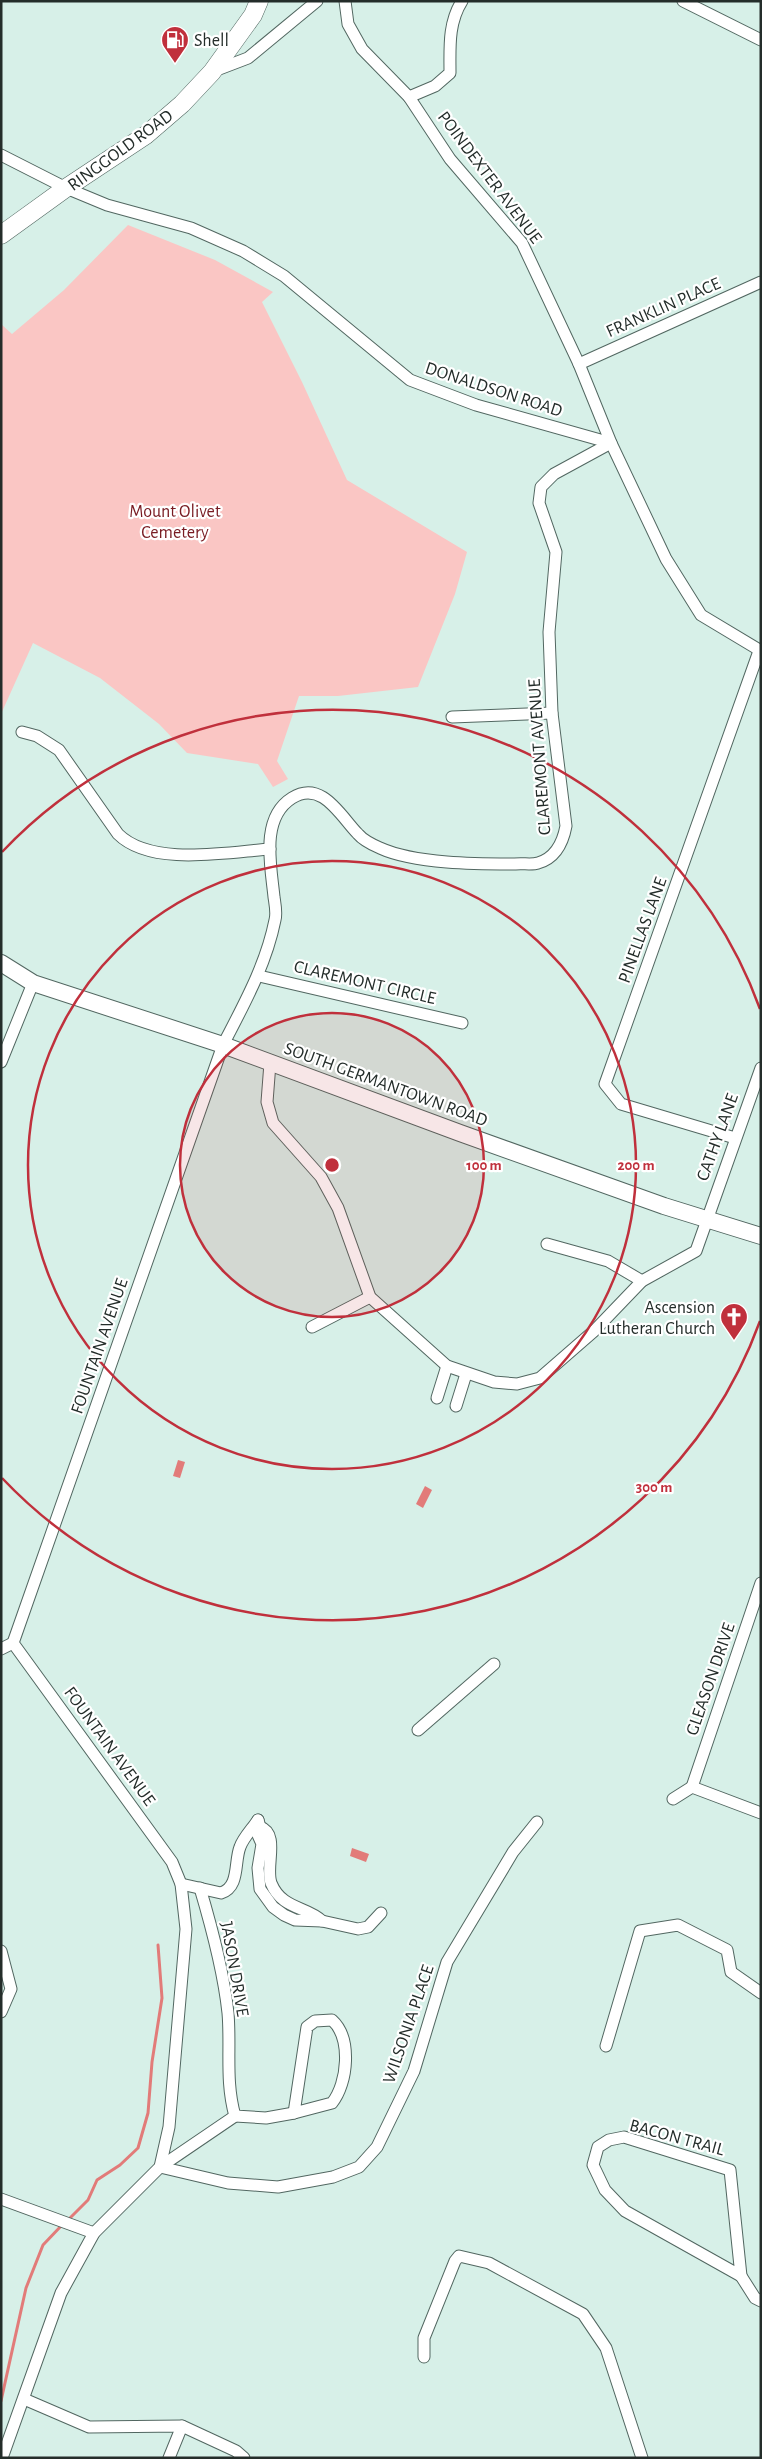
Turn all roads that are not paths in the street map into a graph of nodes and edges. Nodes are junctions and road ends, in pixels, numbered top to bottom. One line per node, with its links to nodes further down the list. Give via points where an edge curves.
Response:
1 (259, 1): 7 (main road, RINGGOLD ROAD, via 253,15)
2 (317, 1): 7 (street, via 248,58)
3 (345, 1): 8 (street, POINDEXTER AVENUE, via 348,24 362,49)
4 (462, 1): 8 (street, via 456,11 450,38 450,73 435,86)
5 (683, 1): 6 (street)
6 (761, 40)
7 (212, 72): 10 (main road, RINGGOLD ROAD, via 146,135)
8 (409, 98): 13 (street, POINDEXTER AVENUE, via 450,158 522,243)
9 (1, 155): 10 (street, DONALDSON ROAD)
10 (66, 188): 11 (main road, RINGGOLD ROAD); 14 (street, DONALDSON ROAD, via 107,205 191,228 243,250 284,276 410,380 476,404)
11 (1, 235)
12 (761, 282): 13 (street, FRANKLIN PLACE)
13 (579, 364): 14 (street, POINDEXTER AVENUE)
14 (611, 443): 15 (street, via 666,559 701,615); 16 (street, CLAREMONT AVENUE, via 554,474 542,487 539,502 556,552 549,632)
15 (760, 651): 28 (street, PINELLAS LANE, via 605,1084 621,1104)
16 (552, 713): 17 (street); 19 (street, CLAREMONT AVENUE, via 566,826 563,842 553,854 538,863 477,864 414,857 381,849 359,836 332,804 321,796 306,793 293,797 276,817)
17 (452, 717)
18 (22, 732): 19 (street, via 37,736 59,750 118,834 128,842 179,855)
19 (270, 849): 21 (street, CLAREMONT AVENUE, via 276,918)
20 (1, 963): 22 (main road, SOUTH GERMANTOWN ROAD)
21 (259, 976): 23 (street, CLAREMONT CIRCLE); 24 (street, CLAREMONT AVENUE)
22 (33, 983): 24 (main road, SOUTH GERMANTOWN ROAD); 25 (street)
23 (462, 1023)
24 (223, 1045): 26 (main road, SOUTH GERMANTOWN ROAD); 40 (street, FOUNTAIN AVENUE)
25 (1, 1062)
26 (270, 1063): 29 (main road, SOUTH GERMANTOWN ROAD, via 664,1206); 33 (street, via 266,1102 273,1123 321,1177 338,1208)
27 (761, 1068): 28 (street, CATHY LANE)
28 (735, 1138): 29 (street, CATHY LANE)
29 (707, 1217): 30 (main road, SOUTH GERMANTOWN ROAD); 32 (street, CATHY LANE, via 696,1250)
30 (761, 1236)
31 (547, 1244): 32 (street, via 608,1261)
32 (642, 1281): 36 (street, CATHY LANE, via 594,1331 540,1378 517,1384)
33 (370, 1297): 34 (street); 35 (street, CATHY LANE)
34 (312, 1328)
35 (447, 1366): 36 (street, CATHY LANE); 37 (street)
36 (466, 1374): 38 (street)
37 (437, 1398)
38 (456, 1406)
39 (761, 1583): 44 (street, GLEASON DRIVE)
40 (12, 1643): 41 (street); 48 (street, FOUNTAIN AVENUE, via 151,1831 172,1862)
41 (1, 1649)
42 (494, 1664): 43 (street)
43 (418, 1730)
44 (692, 1787): 45 (street); 46 (street)
45 (673, 1799)
46 (761, 1813)
47 (537, 1822): 57 (street, WILSONIA PLACE, via 513,1852 447,1962 414,2071 377,2147 359,2167 333,2177 278,2187 228,2183)
48 (181, 1884): 49 (street); 57 (street, FOUNTAIN AVENUE, via 186,1929 169,2127)
49 (200, 1888): 50 (street, via 221,1893 231,1887 240,1846 258,1820 262,1844 260,1889 284,1915 358,1929 368,1927); 56 (street, JASON DRIVE, via 228,2013 229,2095)
50 (381, 1913)
51 (1, 1951): 53 (street, via 11,1989)
52 (761, 1993): 54 (street, via 730,1972 727,1950 678,1925 640,1931)
53 (1, 2012)
54 (606, 2046)
55 (294, 2113): 55 (street, via 332,2103 342,2085 342,2036 339,2026 332,2020 315,2021 307,2027); 56 (street, via 266,2118)
56 (235, 2116): 57 (street)
57 (160, 2167): 59 (street)
58 (1, 2199): 59 (street)
59 (94, 2233): 63 (street, via 61,2293)
60 (740, 2276): 60 (street, BACON TRAIL, via 625,2212 605,2190 594,2165 598,2147 609,2140 624,2137 730,2170); 61 (street, BACON TRAIL)
61 (761, 2300)
62 (424, 2358): 68 (street, via 424,2338 455,2261 459,2256 489,2263 583,2314 606,2348)
63 (24, 2399): 64 (street, via 89,2427); 65 (street)
64 (182, 2426): 66 (street); 67 (street)
65 (2, 2458)
66 (169, 2458)
67 (244, 2458)
68 (642, 2458)

